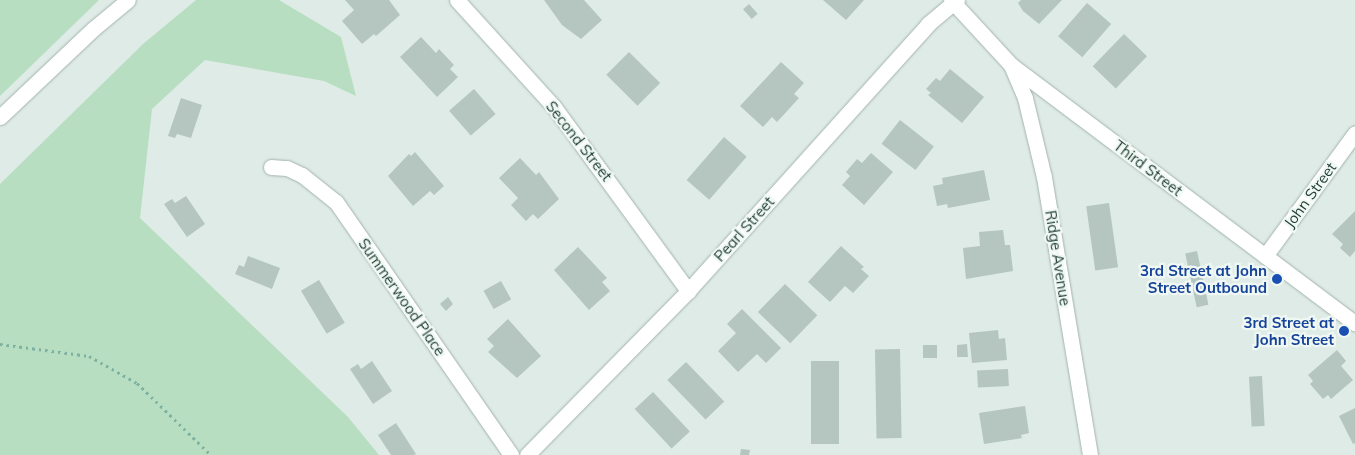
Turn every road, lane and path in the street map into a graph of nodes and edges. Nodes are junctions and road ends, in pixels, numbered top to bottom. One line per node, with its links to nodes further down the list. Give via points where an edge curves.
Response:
1 (128, 0): 5 (street)
2 (457, 0): 9 (street, Second Street, via 554,107)
3 (954, 1): 4 (street, Third Street); 9 (street, Pearl Street, via 928,24)
4 (1011, 65): 8 (street, Third Street); 15 (street, Ridge Avenue, via 1026,98 1044,177)
5 (0, 118)
6 (1355, 133): 8 (street, John Street)
7 (271, 167): 13 (street, Summerwood Place, via 287,168 302,175 336,202)
8 (1265, 256): 10 (street, Third Street)
9 (688, 291): 14 (street, Pearl Street)
10 (1355, 323)
11 (0, 344): 12 (path, via 89,356 137,383)
12 (211, 455)
13 (511, 455)
14 (527, 455)
15 (1090, 455)

